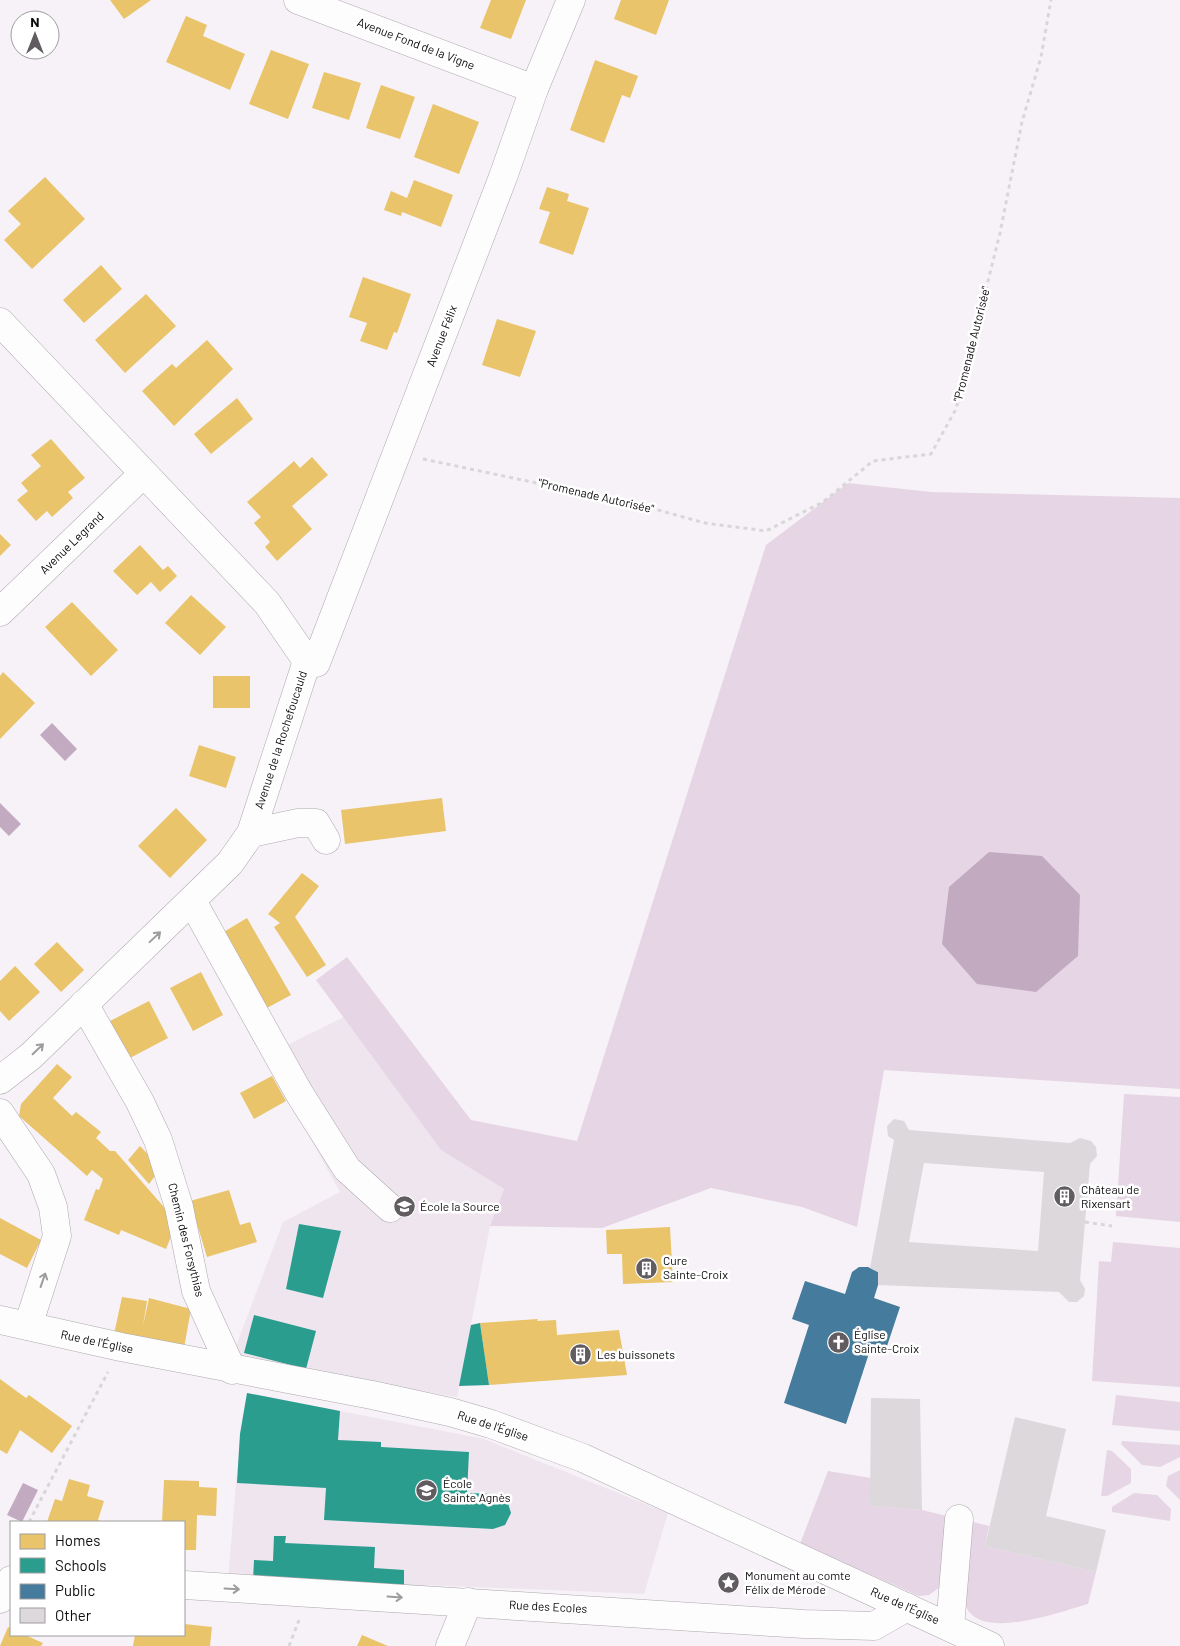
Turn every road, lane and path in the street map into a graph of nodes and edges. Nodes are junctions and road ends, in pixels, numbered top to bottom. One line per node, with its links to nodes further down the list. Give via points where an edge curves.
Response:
1 (298, 0): 4 (street, Avenue Fond de la Vigne)
2 (571, 0): 4 (street, Avenue Félix)
3 (1051, 0): 6 (path, "Promenade Autorisée", via 1041,57 1022,122 1000,233 956,409 932,454 874,461 823,502 766,531 705,523 627,502)
4 (534, 89): 6 (street, Avenue Félix)
5 (0, 322): 7 (street, Avenue de la Rochefoucauld)
6 (397, 453): 9 (street, Avenue Félix, via 316,662)
7 (143, 474): 8 (street, Avenue Legrand); 9 (street, Avenue de la Rochefoucauld, via 267,603)
8 (0, 612)
9 (307, 661): 10 (street, Avenue de la Rochefoucauld)
10 (251, 833): 11 (street, via 316,823); 12 (street, Avenue de la Rochefoucauld, via 230,863)
11 (326, 840)
12 (192, 901): 13 (street, Avenue de la Rochefoucauld, one-way to 12); 16 (street, via 299,1093 347,1169)
13 (84, 1004): 14 (street, Avenue de la Rochefoucauld, one-way to 13, via 31,1056); 22 (street, Chemin des Forsythias, via 158,1140 179,1207 196,1291)
14 (0, 1080)
15 (0, 1113): 20 (street, one-way to 15, via 57,1236 41,1174)
16 (390, 1208)
17 (1084, 1222): 18 (path)
18 (1112, 1226)
19 (0, 1320): 20 (street, Rue de l'Église)
20 (28, 1326): 21 (street, Rue de l'Église)
21 (121, 1347): 22 (street, Rue de l'Église); 24 (path)
22 (232, 1370): 29 (street, Rue de l'Église, via 372,1395 491,1424 583,1458)
23 (959, 1519): 30 (street)
24 (30, 1521)
25 (10, 1582): 27 (street)
26 (185, 1585): 28 (street, Rue des Ecoles, one-way to 28)
27 (0, 1599)
28 (468, 1602): 29 (street, Rue des Ecoles, via 874,1626); 31 (street)
29 (907, 1607): 30 (street, Rue de l'Église)
30 (954, 1634): 32 (street, Rue de l'Église)
31 (450, 1646)
32 (990, 1646)

